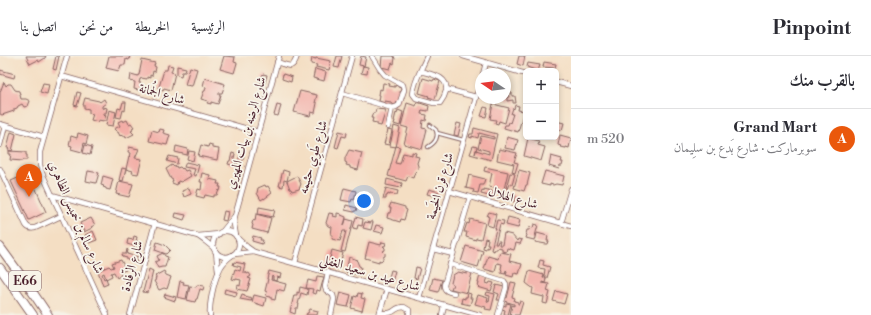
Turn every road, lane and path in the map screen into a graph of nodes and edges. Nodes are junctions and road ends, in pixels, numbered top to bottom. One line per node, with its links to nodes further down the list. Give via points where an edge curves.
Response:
1 (67, 56): 13 (street, شارع سالم بن خميس الظاهري)
2 (279, 56): 8 (street, شارع الرضه بن بيات المهيري)
3 (297, 56): 8 (street, via 292,66)
4 (352, 56): 17 (street, شارع طَوِي حثيمه)
5 (372, 56): 20 (street, via 386,75 404,86 399,105)
6 (427, 56): 11 (street)
7 (463, 56): 9 (street)
8 (277, 62): 24 (street, شارع الرضه بن بيات المهيري)
9 (486, 62): 10 (street); 12 (street)
10 (484, 68)
11 (420, 71): 16 (street, via 442,79); 16 (street, via 414,91 415,97 439,103 443,100)
12 (523, 73)
13 (61, 76): 24 (street, شارع الجُمانة); 26 (street, شارع سالم بن خميس الظاهري)
14 (559, 83): 15 (street)
15 (571, 86)
16 (446, 89): 18 (street)
17 (342, 93): 20 (street); 49 (street, شارع طَوِي حثيمه)
18 (475, 97)
19 (475, 101): 27 (street, شارع قرن الخَيمة)
20 (392, 108): 23 (street)
21 (3, 125): 26 (street); 28 (street)
22 (430, 125): 25 (lane)
23 (388, 126)
24 (258, 132): 36 (street, شارع الرضه بن بيات المهيري)
25 (437, 133): 27 (lane); 29 (lane, via 434,143)
26 (44, 137): 33 (street, شارع سالم بن خميس الظاهري, via 40,165)
27 (464, 140): 32 (street, شارع قرن الخَيمة)
28 (0, 145)
29 (428, 146)
30 (0, 169): 35 (street, via 28,227 35,228)
31 (571, 188): 38 (street)
32 (450, 191): 34 (street, شارع الهِلال); 44 (street, شارع قرن الخَيمة)
33 (52, 195): 35 (street, شارع سالم بن خميس الظاهري); 37 (street)
34 (470, 197): 38 (street, شارع الهِلال); 47 (street)
35 (61, 216): 61 (street, شارع سالم بن خميس الظاهري)
36 (234, 216): 40 (street, شارع الرضه بن بيات المهيري); 42 (street, شارع الرضه بن بيات المهيري)
37 (155, 223): 41 (street); 62 (street, شارع الرِّفادة)
38 (561, 223): 39 (street, شارع الهِلال)
39 (571, 226)
40 (220, 233): 41 (street); 42 (street, via 231,232); 45 (street, via 214,240)
41 (198, 236): 45 (street)
42 (237, 238): 46 (street, شارع عيد بن سعيد الغفلي); 48 (street, via 238,249)
43 (0, 247): 60 (highway, E66)
44 (433, 249): 47 (street); 56 (street, شارع قرن الخَيمة)
45 (215, 250): 48 (street, via 221,256); 52 (street)
46 (254, 252): 48 (street, شارع عيد بن سعيد الغفلي); 49 (street, شارع عيد بن سعيد الغفلي)
47 (453, 254): 50 (street)
48 (232, 255): 52 (street)
49 (294, 263): 53 (street, شارع عيد بن سعيد الغفلي)
50 (450, 264): 55 (street, via 444,287 446,291); 68 (street, via 504,281 506,286)
51 (0, 268): 59 (highway, E66)
52 (218, 272): 63 (street)
53 (328, 272): 54 (street, شارع عيد بن سعيد الغفلي); 64 (street, via 325,288 334,299)
54 (387, 289): 56 (street, شارع عيد بن سعيد الغفلي); 58 (street)
55 (454, 293)
56 (419, 298): 57 (street, شارع عيد بن سعيد الغفلي)
57 (444, 305): 66 (street); 67 (street, شارع عيد بن سعيد الغفلي)
58 (380, 314): 65 (street, via 394,313 400,307 404,307)
59 (33, 315)
60 (48, 315)
61 (107, 315)
62 (130, 315)
63 (210, 315)
64 (330, 315)
65 (409, 315)
66 (442, 315)
67 (480, 315)
68 (498, 315)

